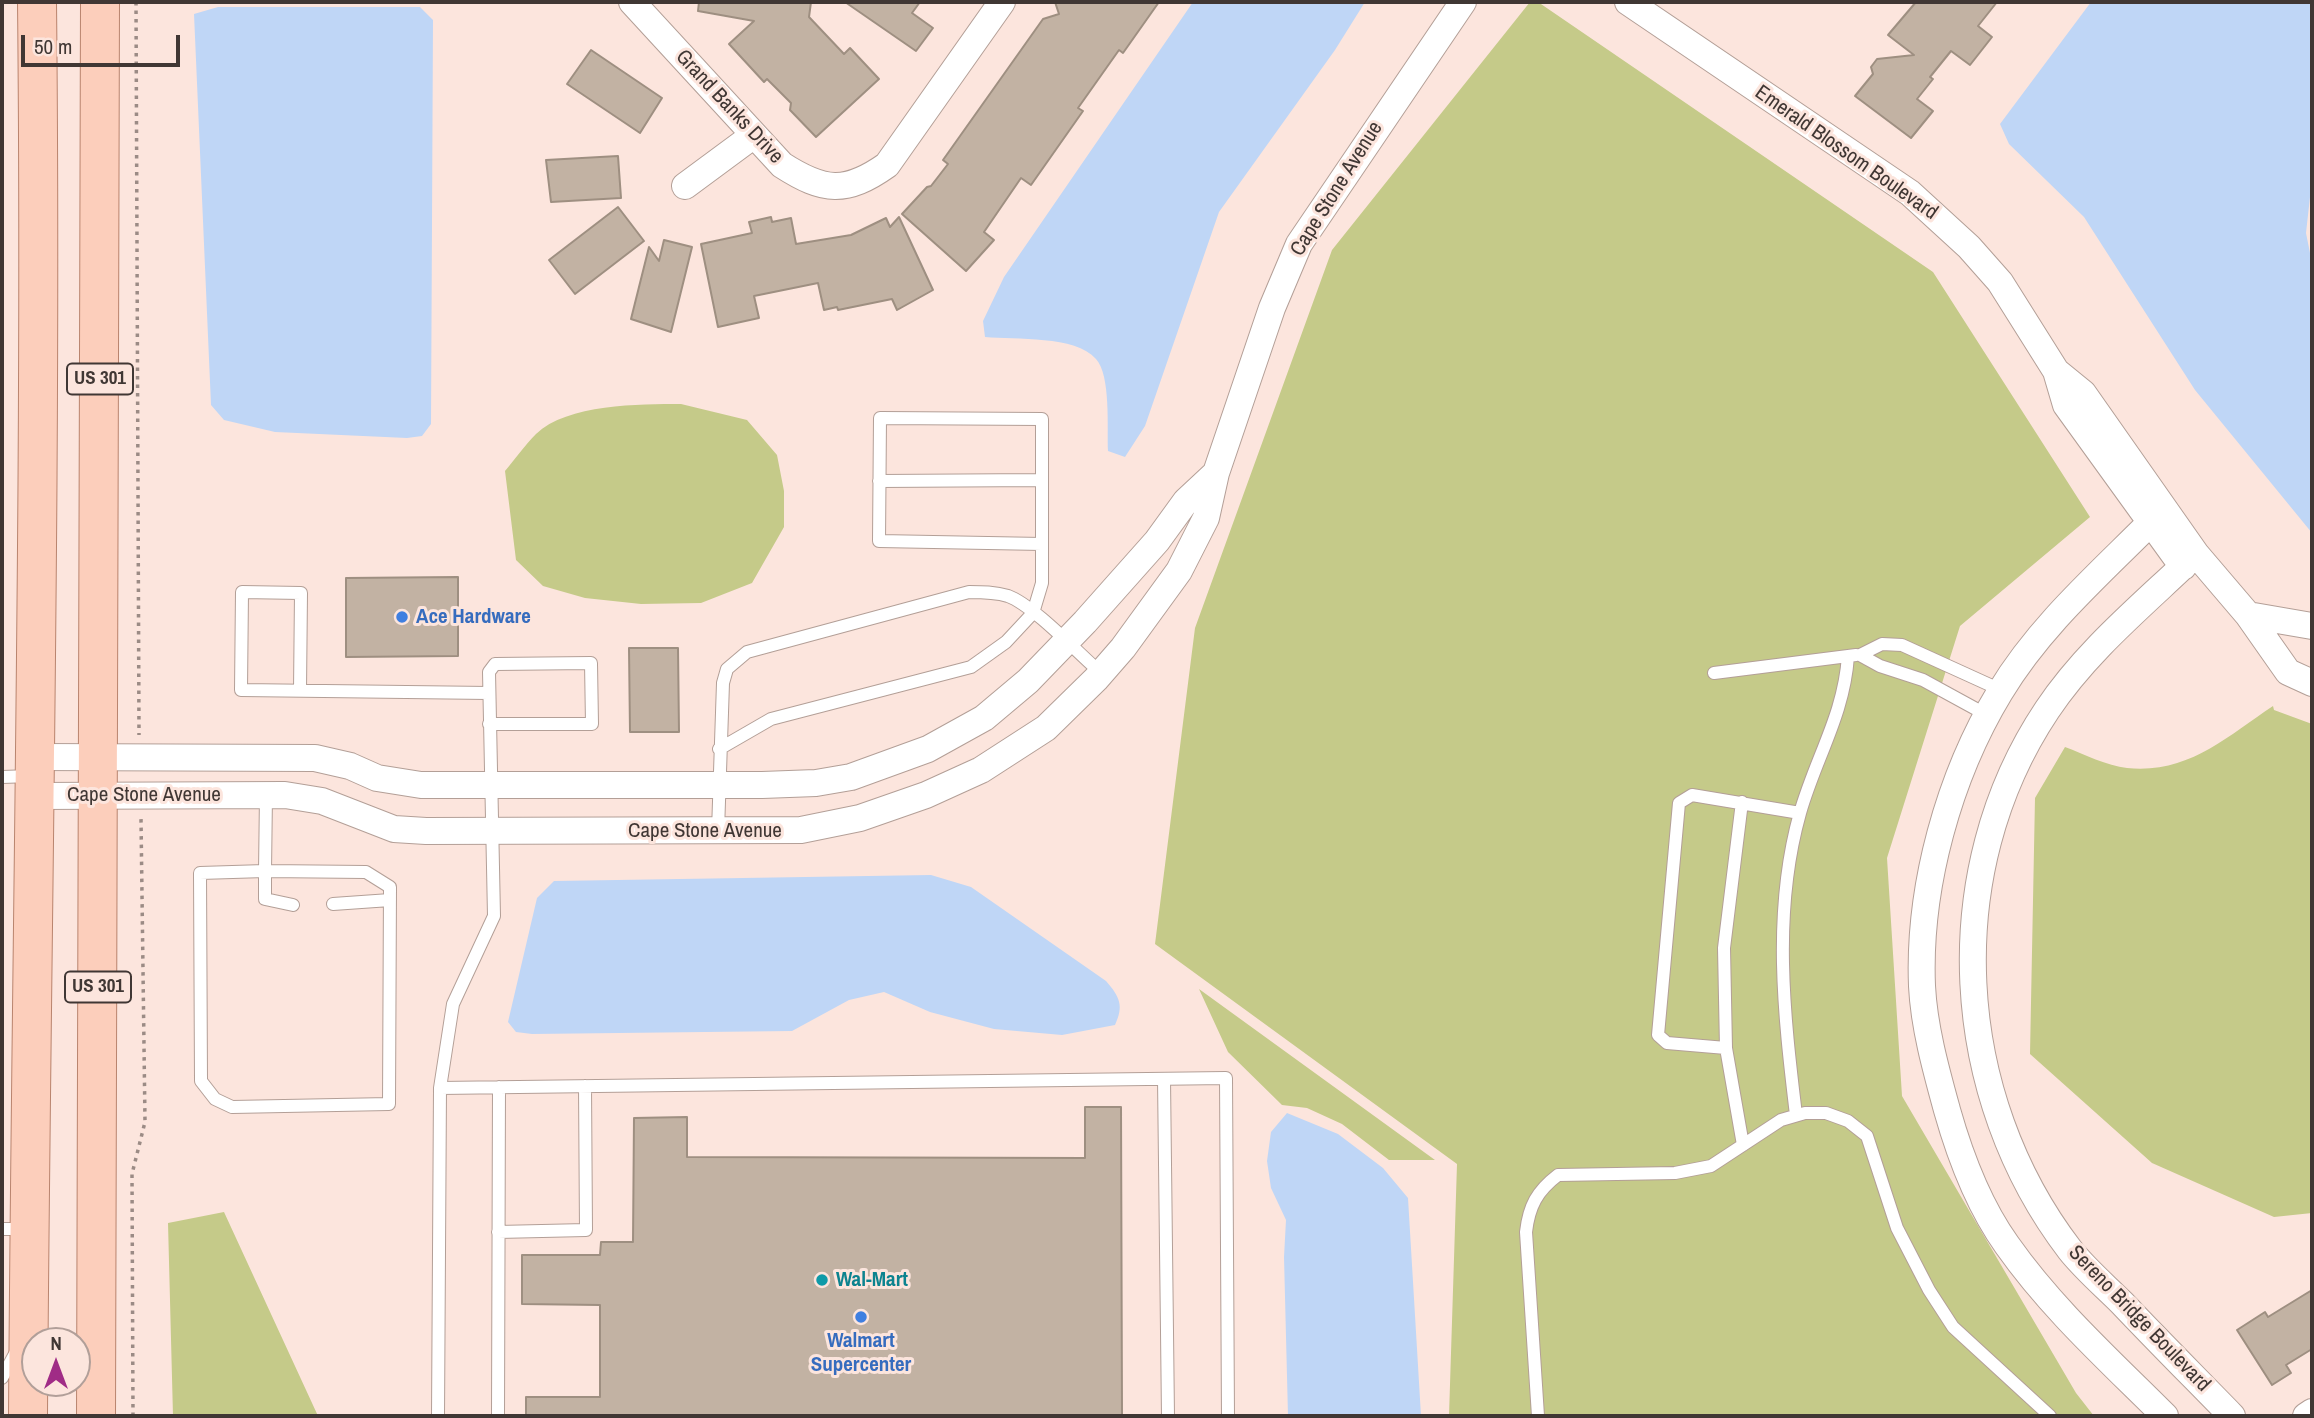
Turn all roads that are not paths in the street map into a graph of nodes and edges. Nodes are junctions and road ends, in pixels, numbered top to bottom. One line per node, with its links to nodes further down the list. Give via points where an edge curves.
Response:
1 (37, 2): 30 (main road, US 301, via 40,250)
2 (100, 2): 29 (main road, US 301)
3 (632, 2): 7 (street, Grand Banks Drive)
4 (1002, 2): 7 (street, Grand Banks Drive, via 887,165 862,183 834,187 808,182 782,165)
5 (1463, 2): 9 (street, Cape Stone Avenue, via 1299,244)
6 (1628, 2): 12 (street, Emerald Blossom Boulevard, via 1934,212 2000,282 2056,371 2083,393)
7 (754, 135): 8 (street)
8 (685, 186)
9 (1216, 472): 18 (street, Cape Stone Avenue, via 1186,500 1157,541); 20 (street, Cape Stone Avenue, via 1206,517 1179,571)
10 (1042, 480): 11 (lane); 11 (lane, via 1042,419 880,418); 13 (lane)
11 (879, 481): 13 (lane, via 879,541)
12 (2158, 517): 14 (street, Emerald Blossom Boulevard); 24 (street, via 2043,629)
13 (1042, 544): 15 (lane, via 1042,583)
14 (2189, 561): 16 (street, Emerald Blossom Boulevard); 66 (street, Sereno Bridge Boulevard, via 2091,654 2046,711 2009,781 1981,869 1971,953 1976,1035 1996,1114 2027,1182 2070,1251)
15 (1033, 613): 18 (lane); 28 (lane, via 1006,642 971,667 771,719); 28 (lane, via 1009,596 969,592 747,652 735,659 723,683)
16 (2248, 615): 17 (street); 22 (street, Emerald Blossom Boulevard, via 2288,672)
17 (2312, 626)
18 (1065, 643): 20 (lane); 32 (street, Cape Stone Avenue, via 984,718 928,748 839,779)
19 (1854, 656): 21 (lane); 24 (lane, via 1882,644 1902,645); 26 (lane, via 1923,680); 36 (lane)
20 (1101, 673): 38 (street, Cape Stone Avenue, via 1046,728 981,770 926,795 860,818 801,830)
21 (1714, 673)
22 (2312, 683)
23 (300, 690): 23 (lane, via 241,690 242,592 301,593); 25 (lane)
24 (2001, 690): 26 (street)
25 (489, 692): 27 (lane); 27 (lane, via 489,672 495,664 591,663 592,724)
26 (1987, 715): 65 (street, via 1961,769 1939,839 1927,902 1922,986 1934,1064 1961,1157 2005,1244 2055,1306)
27 (489, 724): 31 (lane)
28 (719, 748): 32 (lane)
29 (99, 757): 30 (street, Cape Stone Avenue); 31 (street, Cape Stone Avenue, via 315,758 399,782); 34 (main road, US 301)
30 (27, 777): 34 (street, Cape Stone Avenue); 50 (main road, US 301)
31 (489, 785): 32 (street, Cape Stone Avenue); 37 (lane)
32 (719, 785): 38 (lane)
33 (266, 795): 34 (street, Cape Stone Avenue); 37 (street, Cape Stone Avenue, via 322,801 394,829); 39 (lane)
34 (99, 796): 58 (main road, US 301)
35 (1742, 802): 36 (lane); 43 (lane, via 1724,948); 43 (lane, via 1692,795 1679,803 1658,1035 1667,1043)
36 (1800, 813): 48 (lane, via 1782,924)
37 (494, 831): 38 (street, Cape Stone Avenue); 47 (lane, via 494,916 453,1004)
38 (718, 831)
39 (265, 871): 40 (lane, via 366,872 390,887); 40 (lane, via 200,873 201,1081 215,1099 232,1107 389,1104); 42 (lane, via 265,899)
40 (390, 900): 41 (lane)
41 (333, 904)
42 (293, 905)
43 (1726, 1048): 49 (lane)
44 (1164, 1079): 45 (lane); 61 (lane); 62 (lane, via 1226,1078)
45 (585, 1086): 46 (lane); 51 (lane, via 586,1230)
46 (499, 1087): 47 (lane); 51 (lane)
47 (440, 1088): 59 (lane)
48 (1796, 1115): 49 (lane); 64 (lane, via 1826,1114 1848,1121 1867,1136 1897,1228 1953,1327)
49 (1743, 1145): 63 (lane, via 1711,1166 1675,1173 1558,1175 1543,1186 1529,1208 1526,1232)
50 (15, 1229): 52 (main road, US 301)
51 (498, 1232): 60 (lane)
52 (28, 1327)
53 (21, 1346): 54 (lane)
54 (2, 1378)
55 (28, 1397): 57 (main road, US 301)
56 (2312, 1412): 67 (street)
57 (28, 1416)
58 (96, 1416)
59 (438, 1416)
60 (498, 1416)
61 (1168, 1416)
62 (1228, 1416)
63 (1538, 1416)
64 (2050, 1416)
65 (2165, 1416)
66 (2232, 1416)
67 (2306, 1416)

